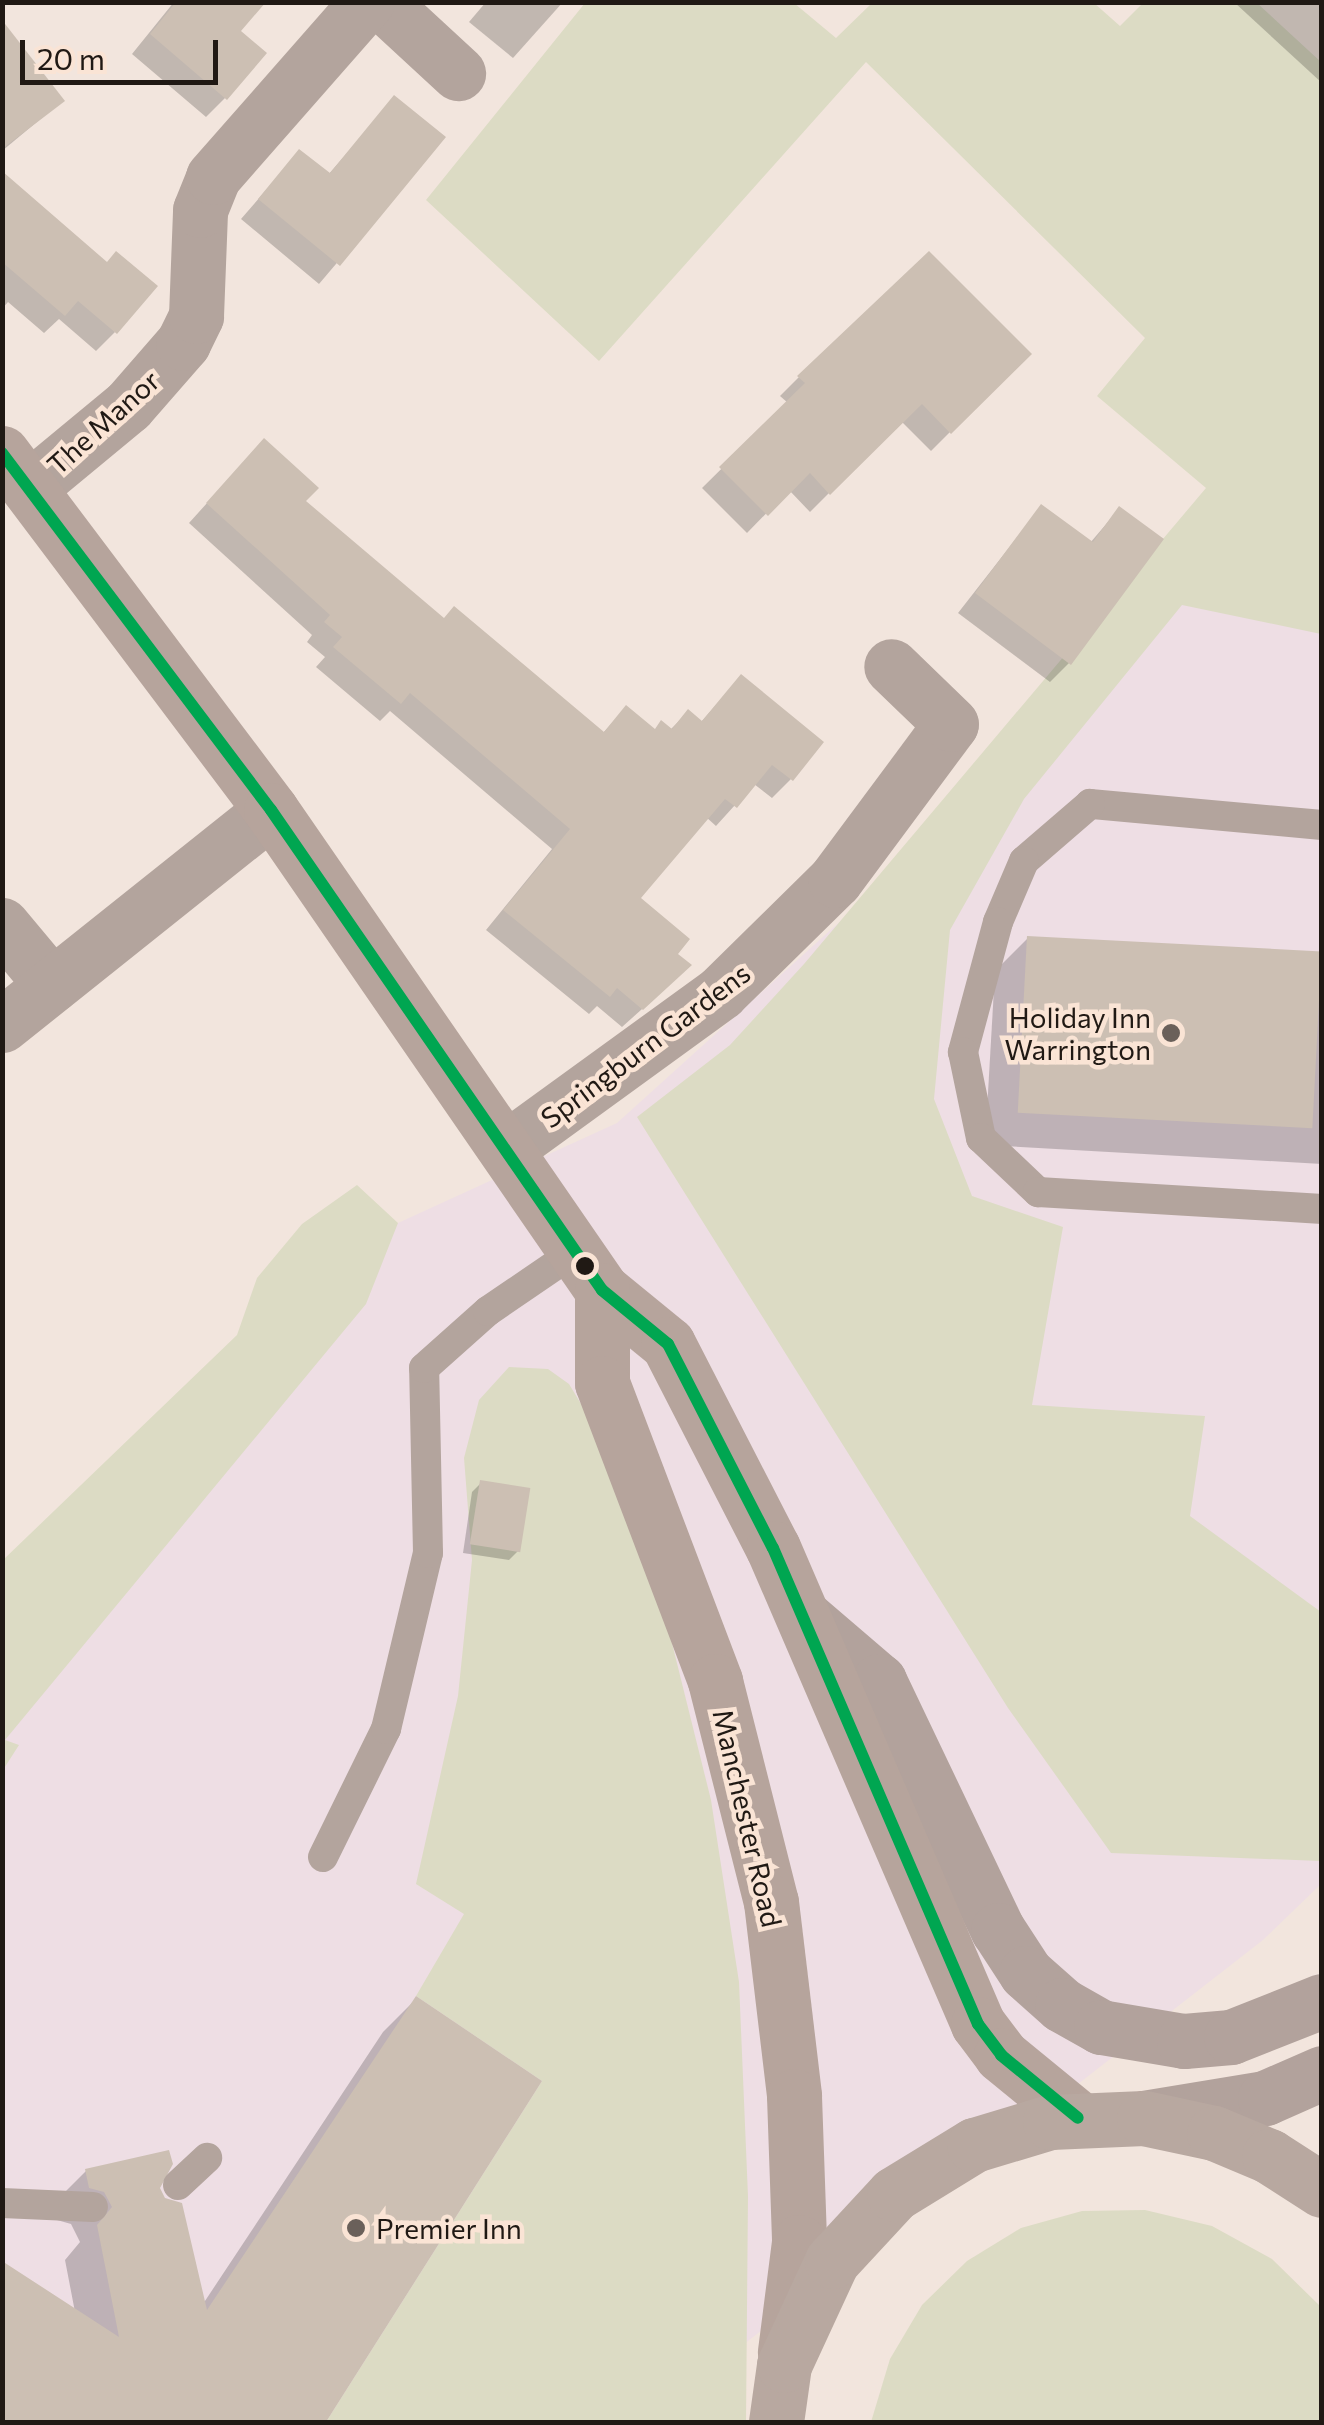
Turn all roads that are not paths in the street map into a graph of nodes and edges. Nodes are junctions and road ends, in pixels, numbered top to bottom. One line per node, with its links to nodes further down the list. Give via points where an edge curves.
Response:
1 (368, 2): 4 (street, The Manor, via 213,177 200,210 196,316 183,343 128,406)
2 (381, 2): 3 (street)
3 (458, 74)
4 (16, 470): 6 (main road)
5 (891, 666): 11 (street, Springburn Gardens, via 951,724 835,880 722,992)
6 (271, 810): 9 (street); 11 (main road)
7 (1322, 825): 12 (lane, via 1090,804 1024,861 998,922 962,1052 981,1138 1038,1192)
8 (2, 925): 9 (street)
9 (52, 985): 10 (street)
10 (2, 1025)
11 (508, 1147): 13 (main road)
12 (1322, 1209)
13 (589, 1270): 14 (main road, via 668,1344 742,1479); 15 (lane, via 476,1320 424,1368 428,1553 386,1729); 25 (main road, Manchester Road, via 602,1384 715,1681 770,1902 794,2096 799,2242)
14 (804, 1616): 16 (main road, via 879,1681 998,1930 1026,1973 1062,2005 1101,2028 1184,2041 1231,2038); 18 (main road, via 978,2024 1001,2055)
15 (323, 1857)
16 (1322, 2002)
17 (1322, 2073): 19 (main road, via 1265,2098)
18 (1078, 2118): 19 (highway); 25 (highway, via 974,2145 894,2194 832,2261)
19 (1144, 2118): 22 (highway, via 1214,2133 1269,2156)
20 (206, 2158): 21 (lane)
21 (178, 2185)
22 (1322, 2190)
23 (2, 2203): 24 (lane)
24 (93, 2207)
25 (784, 2365): 26 (highway)
26 (776, 2422)

